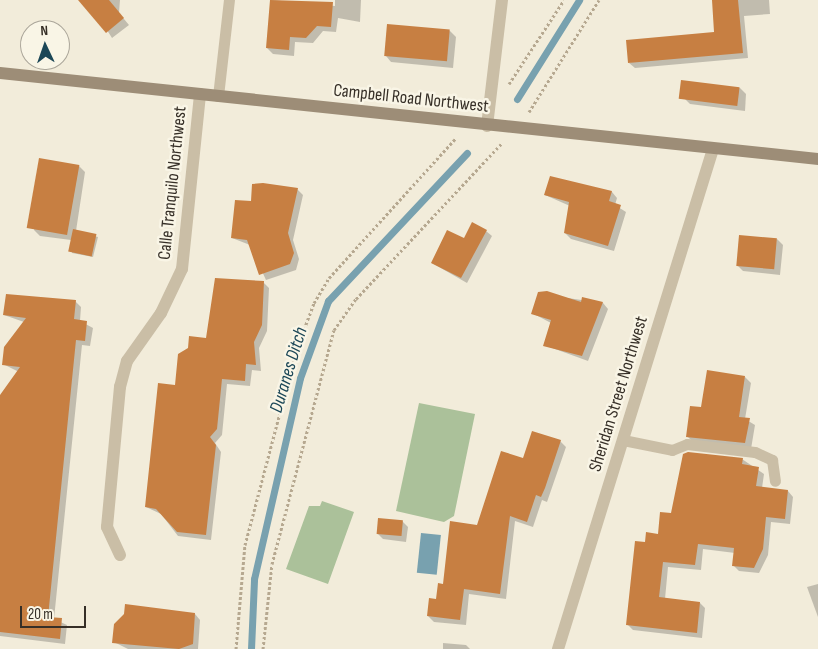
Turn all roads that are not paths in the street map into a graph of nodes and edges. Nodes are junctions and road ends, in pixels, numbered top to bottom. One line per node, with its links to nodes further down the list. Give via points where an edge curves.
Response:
1 (229, 0): 5 (lane)
2 (502, 0): 6 (street)
3 (0, 73): 4 (street, Campbell Road Northwest)
4 (200, 94): 5 (street, Campbell Road Northwest); 11 (street, Calle Tranquilo Northwest, via 182,269 161,313 127,360 120,387 107,527)
5 (218, 96): 6 (street, Campbell Road Northwest)
6 (487, 126): 7 (street, Campbell Road Northwest, via 517,126)
7 (713, 149): 8 (street, Campbell Road Northwest); 9 (street, Sheridan Street Northwest)
8 (818, 160)
9 (623, 440): 10 (lane, via 672,450 687,444 755,452 772,460); 12 (street, Sheridan Street Northwest)
10 (775, 481)
11 (120, 555)
12 (558, 649)

